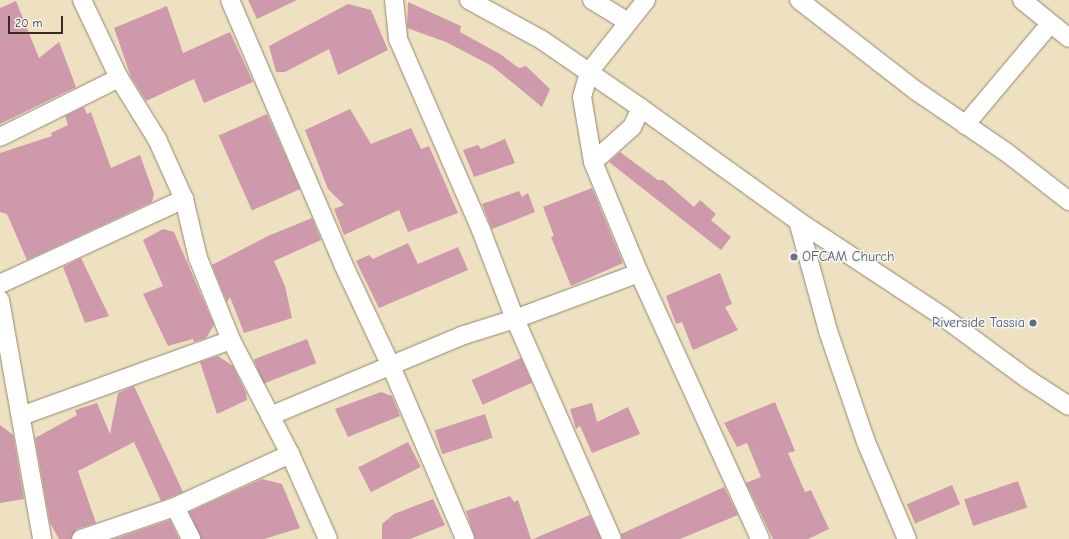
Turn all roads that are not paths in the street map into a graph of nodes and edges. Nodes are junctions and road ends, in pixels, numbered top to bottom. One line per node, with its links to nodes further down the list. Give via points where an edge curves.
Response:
1 (82, 0): 13 (street)
2 (230, 0): 26 (street, via 342,264)
3 (394, 0): 24 (street, via 398,39 481,230)
4 (469, 0): 12 (street, via 542,40)
5 (592, 0): 9 (street)
6 (646, 0): 9 (street)
7 (799, 0): 15 (street, via 915,90)
8 (1022, 0): 10 (street)
9 (628, 22): 12 (street)
10 (1050, 24): 11 (street); 15 (street)
11 (1069, 38)
12 (589, 72): 14 (street); 17 (street, via 582,97)
13 (119, 78): 16 (street); 18 (street, via 157,139)
14 (641, 108): 17 (street, via 632,127); 20 (street)
15 (966, 125): 19 (street, via 1006,152)
16 (0, 136)
17 (593, 162): 21 (street)
18 (184, 199): 22 (street); 25 (street, via 198,258)
19 (1069, 201)
20 (798, 221): 27 (street, via 942,316 1026,378); 39 (street, via 828,331 866,442)
21 (639, 274): 24 (street); 38 (street)
22 (0, 284)
23 (0, 300): 28 (street)
24 (515, 320): 26 (street, via 464,335); 37 (street)
25 (231, 340): 28 (street); 29 (street)
26 (391, 366): 29 (street); 36 (street)
27 (1069, 406)
28 (21, 416): 32 (street)
29 (270, 416): 30 (street)
30 (290, 454): 31 (street); 35 (street)
31 (175, 507): 33 (street); 34 (street)
32 (42, 539)
33 (81, 539)
34 (191, 539)
35 (328, 539)
36 (465, 539)
37 (612, 539)
38 (760, 539)
39 (907, 539)

